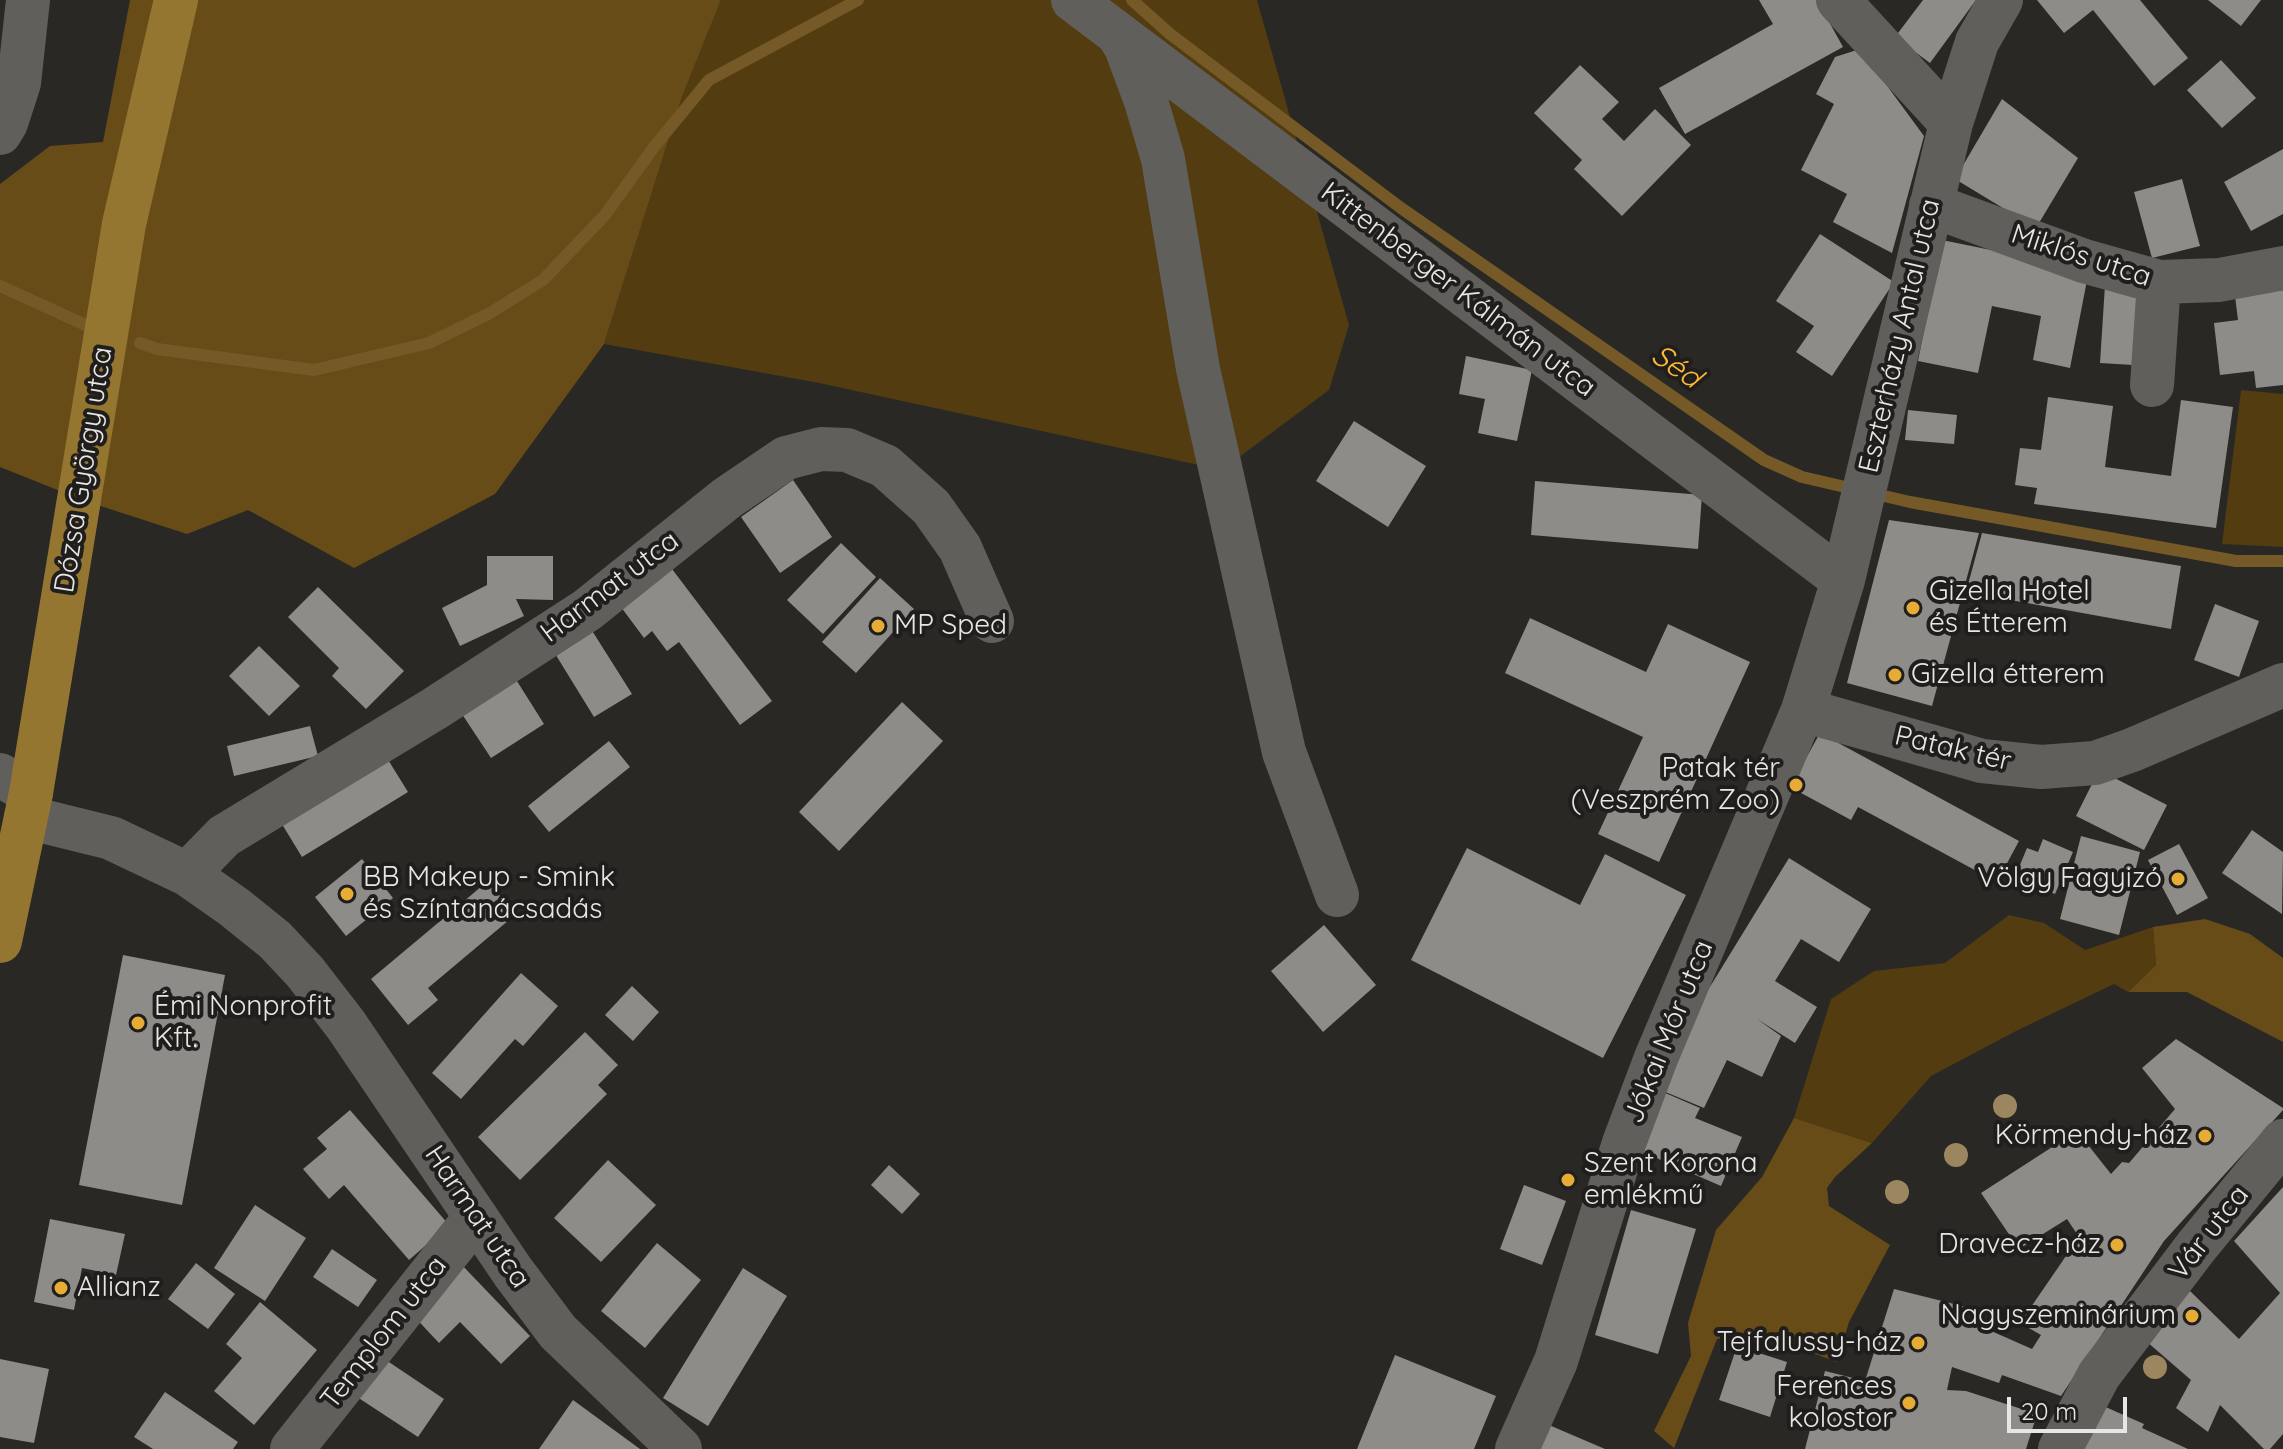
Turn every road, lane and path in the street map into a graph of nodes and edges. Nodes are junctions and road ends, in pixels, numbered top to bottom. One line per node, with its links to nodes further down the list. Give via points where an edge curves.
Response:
1 (28, 0): 8 (street, via 19,83)
2 (176, 0): 17 (main road, Dózsa György utca, via 124,224)
3 (1073, 0): 6 (street, Kittenberger Kálmán utca)
4 (1838, 0): 7 (street)
5 (2001, 0): 7 (street, Eszterházy Antal utca, via 1977,42)
6 (1119, 35): 13 (street, Kittenberger Kálmán utca); 19 (street, via 1163,159 1198,369 1284,752)
7 (1951, 123): 9 (street, Eszterházy Antal utca)
8 (0, 133)
9 (1931, 205): 11 (street, Miklós utca, via 2084,261); 13 (street, Eszterházy Antal utca)
10 (2283, 268): 11 (street, Miklós utca, via 2219,280)
11 (2159, 282): 12 (street)
12 (2152, 385)
13 (1843, 580): 16 (street, Eszterházy Antal utca)
14 (992, 621): 18 (street, Harmat utca, via 960,548 931,507 885,466 847,450 821,449 786,458 727,498 587,610 224,836)
15 (2283, 685): 16 (street, Patak tér, via 2095,763 2041,767 1982,761)
16 (1803, 710): 25 (street, Jókai Mór utca, via 1656,1058 1556,1361)
17 (19, 795): 18 (street, Harmat utca); 20 (main road, Dózsa György utca)
18 (187, 874): 22 (street, Harmat utca, via 275,940 305,972)
19 (1337, 895)
20 (0, 941)
21 (2283, 1141): 26 (street, Vár utca, via 2099,1375)
22 (476, 1217): 23 (street, Templom utca); 24 (street, Harmat utca, via 558,1332)
23 (292, 1449)
24 (680, 1449)
25 (1517, 1449)
26 (2060, 1449)

